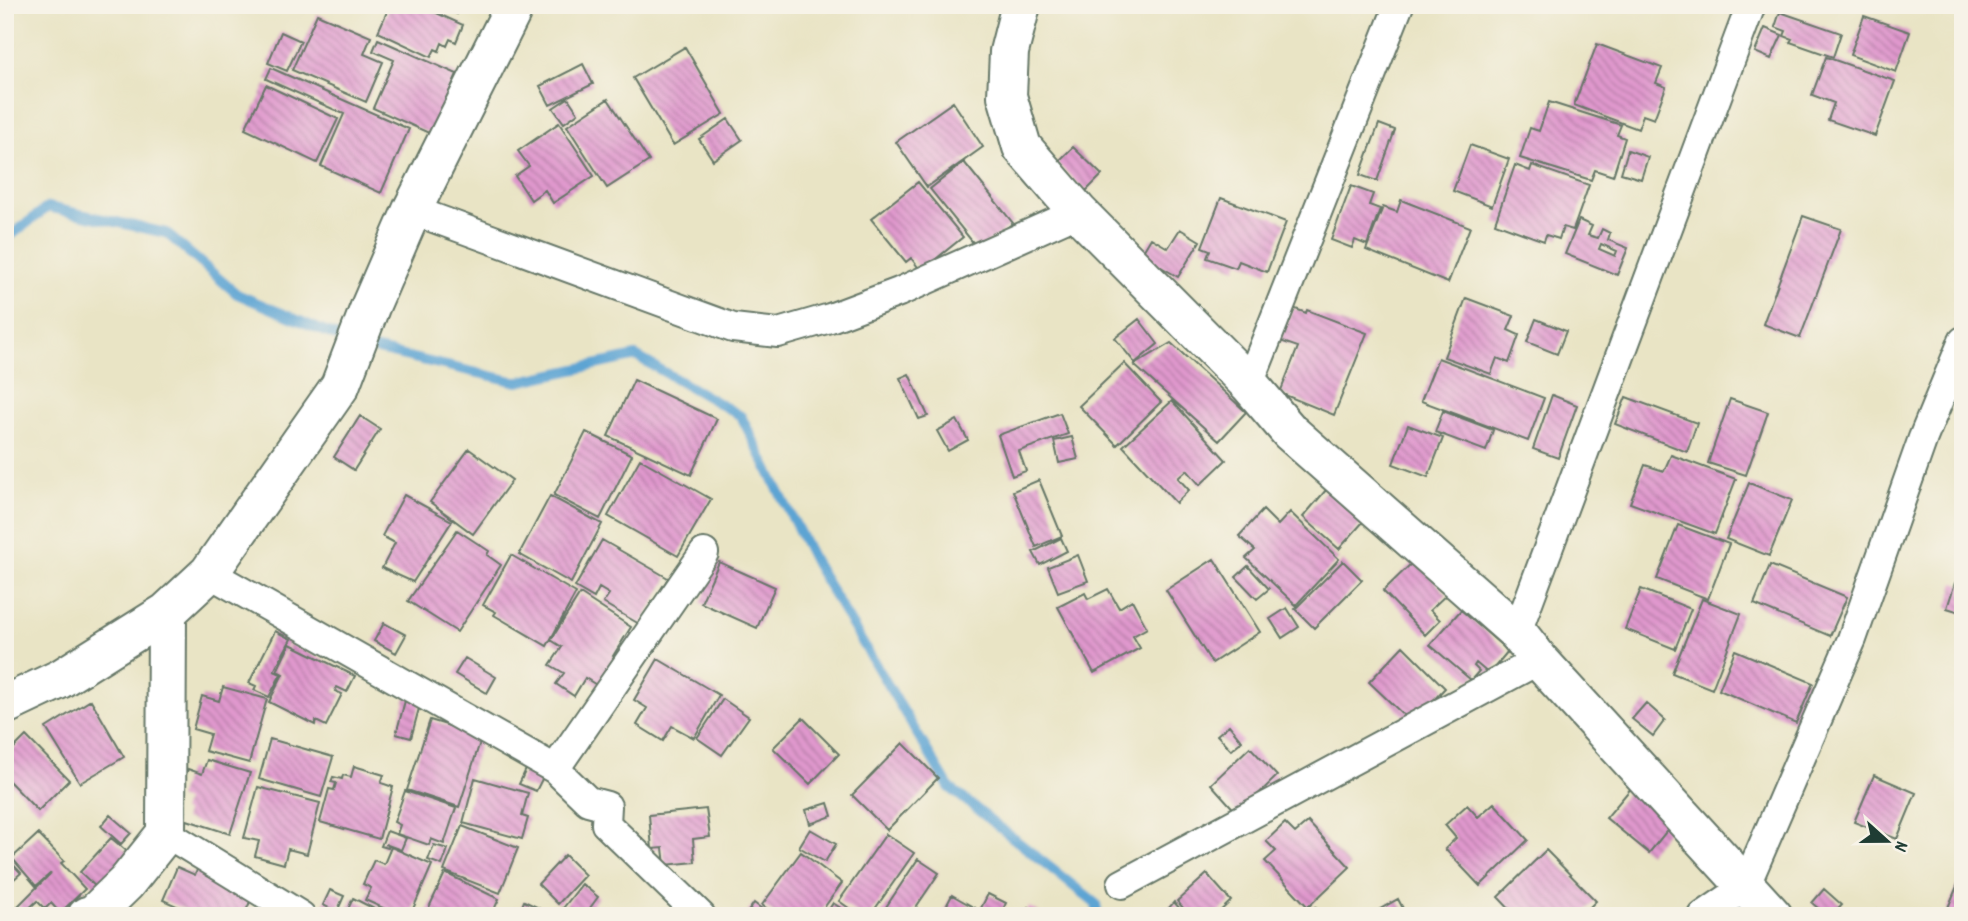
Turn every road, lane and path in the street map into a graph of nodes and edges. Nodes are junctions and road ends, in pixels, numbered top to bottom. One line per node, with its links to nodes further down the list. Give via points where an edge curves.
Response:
1 (515, 5): 5 (street)
2 (1021, 5): 6 (street, via 1009,51 1007,96 1022,147)
3 (1399, 5): 8 (street)
4 (1751, 5): 12 (street)
5 (412, 210): 6 (street, via 733,328 778,333 899,292); 10 (street, via 340,386)
6 (1078, 212): 8 (street)
7 (1963, 341): 17 (street, via 1923,438 1852,639)
8 (1249, 384): 12 (street, via 1290,432)
9 (704, 553): 14 (street)
10 (209, 573): 11 (street); 14 (street)
11 (167, 612): 13 (street, via 60,679); 15 (street)
12 (1528, 646): 16 (street); 17 (street)
13 (5, 705)
14 (555, 769): 20 (street, via 589,801 607,806 606,824)
15 (166, 833): 18 (street, via 127,883); 19 (street)
16 (1122, 884)
17 (1745, 887): 21 (street); 22 (street)
18 (87, 916)
19 (301, 916)
20 (701, 916)
21 (1703, 916)
22 (1773, 916)

